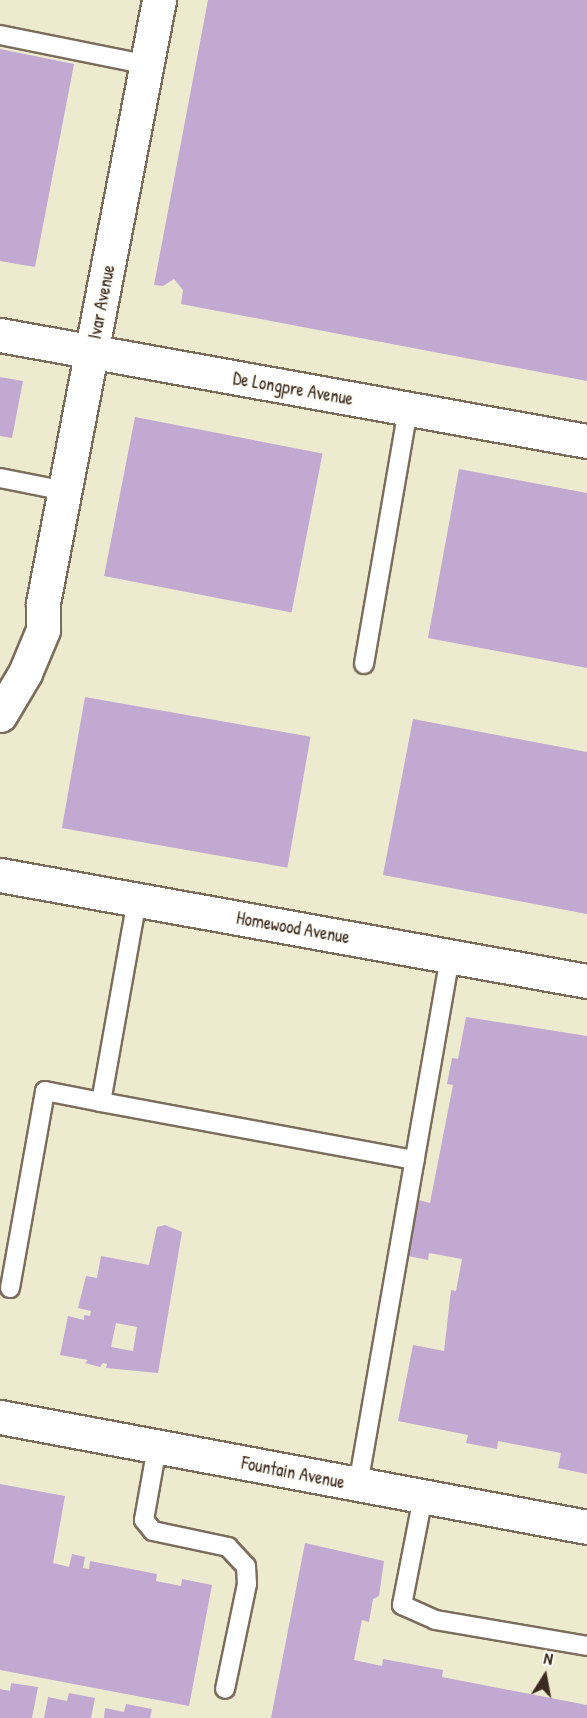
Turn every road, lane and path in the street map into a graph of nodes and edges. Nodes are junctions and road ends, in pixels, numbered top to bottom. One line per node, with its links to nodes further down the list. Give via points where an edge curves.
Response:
1 (159, 0): 3 (street, Ivar Avenue)
2 (0, 35): 3 (lane)
3 (149, 65): 5 (street, Ivar Avenue)
4 (0, 335): 5 (street, De Longpre Avenue)
5 (91, 353): 6 (street, De Longpre Avenue); 9 (street, Ivar Avenue)
6 (408, 410): 7 (street, De Longpre Avenue); 11 (lane)
7 (587, 441)
8 (0, 478): 9 (lane)
9 (65, 491): 10 (street, Ivar Avenue)
10 (43, 603): 12 (street, Ivar Avenue, via 9,665); 13 (street, Ivar Avenue, via 42,630 25,673)
11 (364, 664)
12 (0, 673)
13 (0, 715)
14 (0, 875): 15 (street, Homewood Avenue)
15 (137, 900): 16 (street, Homewood Avenue); 18 (lane)
16 (450, 957): 17 (street, Homewood Avenue); 19 (lane)
17 (587, 981)
18 (101, 1102): 19 (lane); 20 (lane, via 45,1091)
19 (415, 1160): 23 (lane)
20 (10, 1288)
21 (0, 1416): 22 (street, Fountain Avenue)
22 (157, 1447): 23 (street, Fountain Avenue); 27 (lane, via 144,1520 153,1531 228,1546 246,1566 247,1584)
23 (358, 1485): 24 (street, Fountain Avenue)
24 (423, 1497): 25 (street, Fountain Avenue); 26 (lane, via 402,1605 435,1620)
25 (587, 1527)
26 (587, 1646)
27 (225, 1689)

